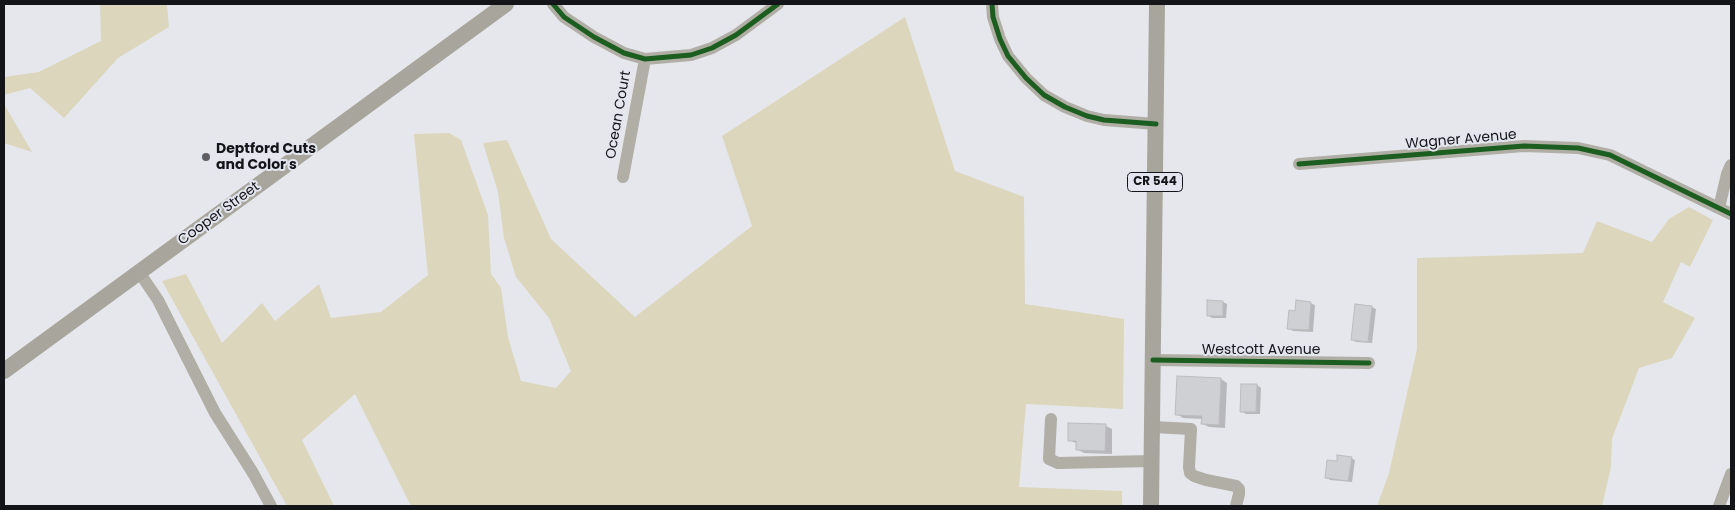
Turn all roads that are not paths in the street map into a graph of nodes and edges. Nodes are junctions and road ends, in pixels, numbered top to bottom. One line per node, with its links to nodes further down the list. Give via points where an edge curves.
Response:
1 (506, 4): 13 (main road, Cooper Street)
2 (553, 4): 6 (street, via 564,17 594,37 624,53)
3 (778, 4): 6 (street, via 712,48 691,55)
4 (992, 4): 7 (street, via 993,17 1008,56 1044,95 1087,116)
5 (1157, 4): 7 (main road, CR 544)
6 (645, 59): 10 (street, Ocean Court)
7 (1156, 124): 14 (main road, CR 544)
8 (1299, 164): 11 (street, Wagner Avenue, via 1524,146 1578,148 1610,155)
9 (1731, 165): 11 (street)
10 (623, 177)
11 (1719, 208): 12 (street, Wagner Avenue)
12 (1731, 214)
13 (139, 272): 16 (main road, Cooper Street); 21 (street, via 158,300 215,413)
14 (1153, 360): 15 (street, Westcott Avenue); 18 (main road, CR 544)
15 (1369, 363)
16 (4, 371)
17 (1051, 419): 19 (street, via 1049,459 1058,462)
18 (1153, 427): 19 (main road, CR 544); 23 (street, via 1190,429 1190,473 1198,478 1236,486 1240,494)
19 (1152, 461): 22 (main road, CR 544)
20 (1731, 474): 24 (street)
21 (270, 506)
22 (1151, 506)
23 (1236, 506)
24 (1719, 506)

